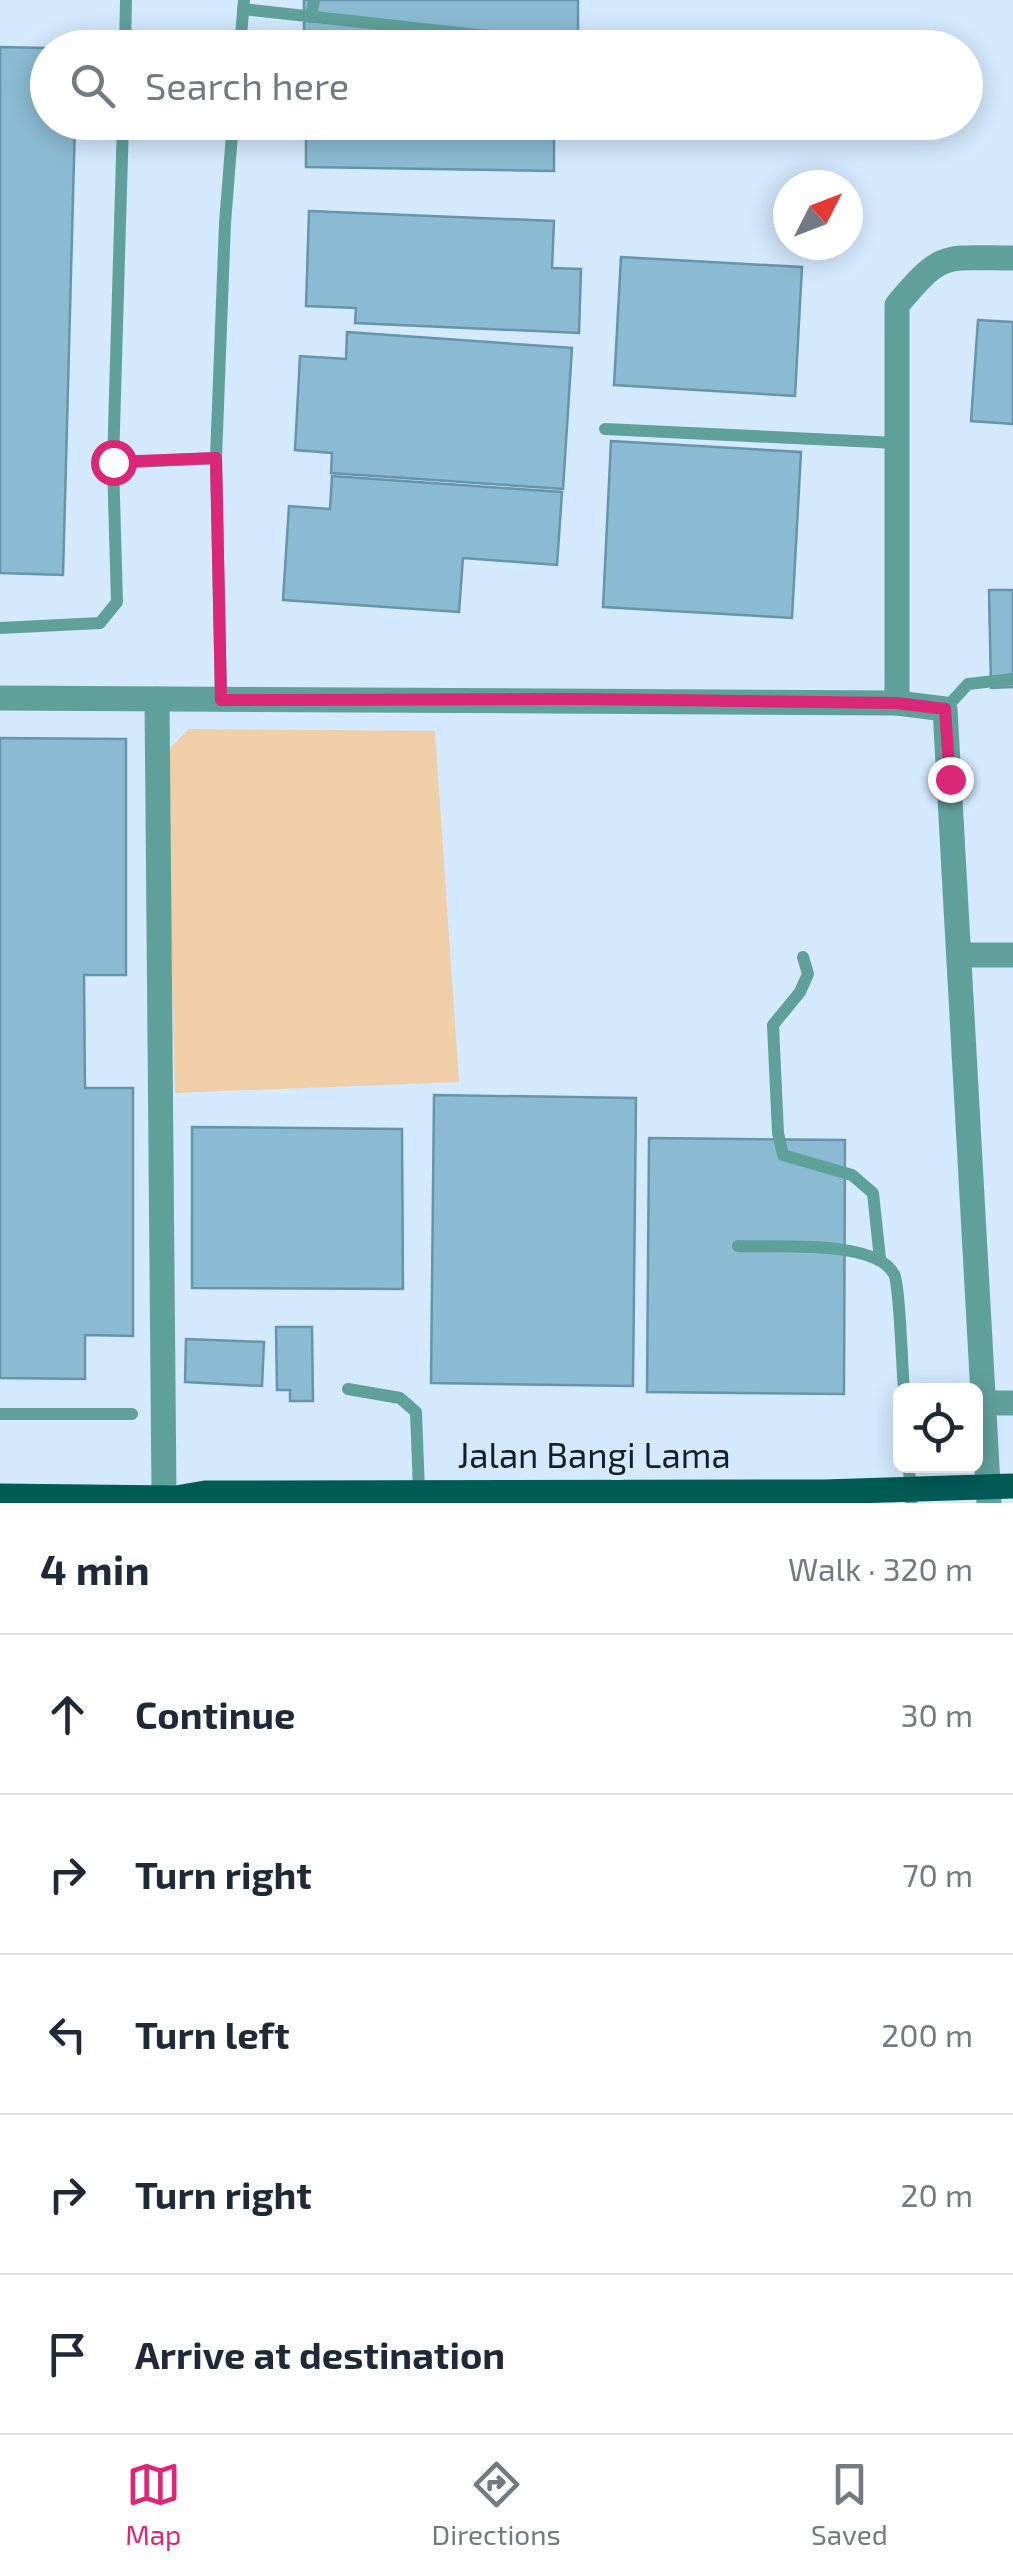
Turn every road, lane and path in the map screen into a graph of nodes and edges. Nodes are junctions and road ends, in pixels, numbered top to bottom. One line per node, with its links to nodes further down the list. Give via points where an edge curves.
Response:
1 (126, 0): 5 (lane)
2 (314, 0): 4 (lane)
3 (243, 5): 4 (lane); 6 (lane)
4 (311, 17): 7 (lane)
5 (125, 30)
6 (241, 30)
7 (430, 30)
8 (122, 140): 14 (lane)
9 (232, 140): 13 (lane)
10 (1013, 258): 12 (street, via 948,258 927,269 897,305)
11 (605, 429): 12 (lane)
12 (897, 443): 20 (street)
13 (216, 458): 14 (lane); 19 (lane)
14 (113, 462): 15 (lane, via 117,602 100,623)
15 (0, 628)
16 (1013, 679): 21 (lane, via 968,684)
17 (0, 698): 18 (street)
18 (157, 699): 19 (street); 39 (street)
19 (221, 700): 20 (street)
20 (896, 703): 21 (street)
21 (945, 709): 22 (street)
22 (961, 954): 23 (street); 30 (street)
23 (1013, 955)
24 (803, 957): 26 (lane, via 808,974 800,992 772,1026 783,1155 852,1175 872,1193)
25 (738, 1246): 26 (lane, via 861,1251)
26 (880, 1260): 27 (lane, via 895,1276)
27 (903, 1383)
28 (348, 1389): 37 (lane, via 400,1398 416,1412)
29 (1013, 1402): 30 (street)
30 (985, 1403): 34 (street)
31 (0, 1414): 32 (lane)
32 (132, 1414)
33 (910, 1486): 36 (main road, Jalan Bangi Lama); 37 (main road, Jalan Bangi Lama)
34 (997, 1492): 36 (main road, Jalan Bangi Lama)
35 (0, 1496): 38 (main road, Jalan Bangi Lama)
36 (945, 1496)
37 (419, 1497): 39 (main road, Jalan Bangi Lama, via 204,1493)
38 (28, 1499): 39 (main road, Jalan Bangi Lama)
39 (176, 1500)

